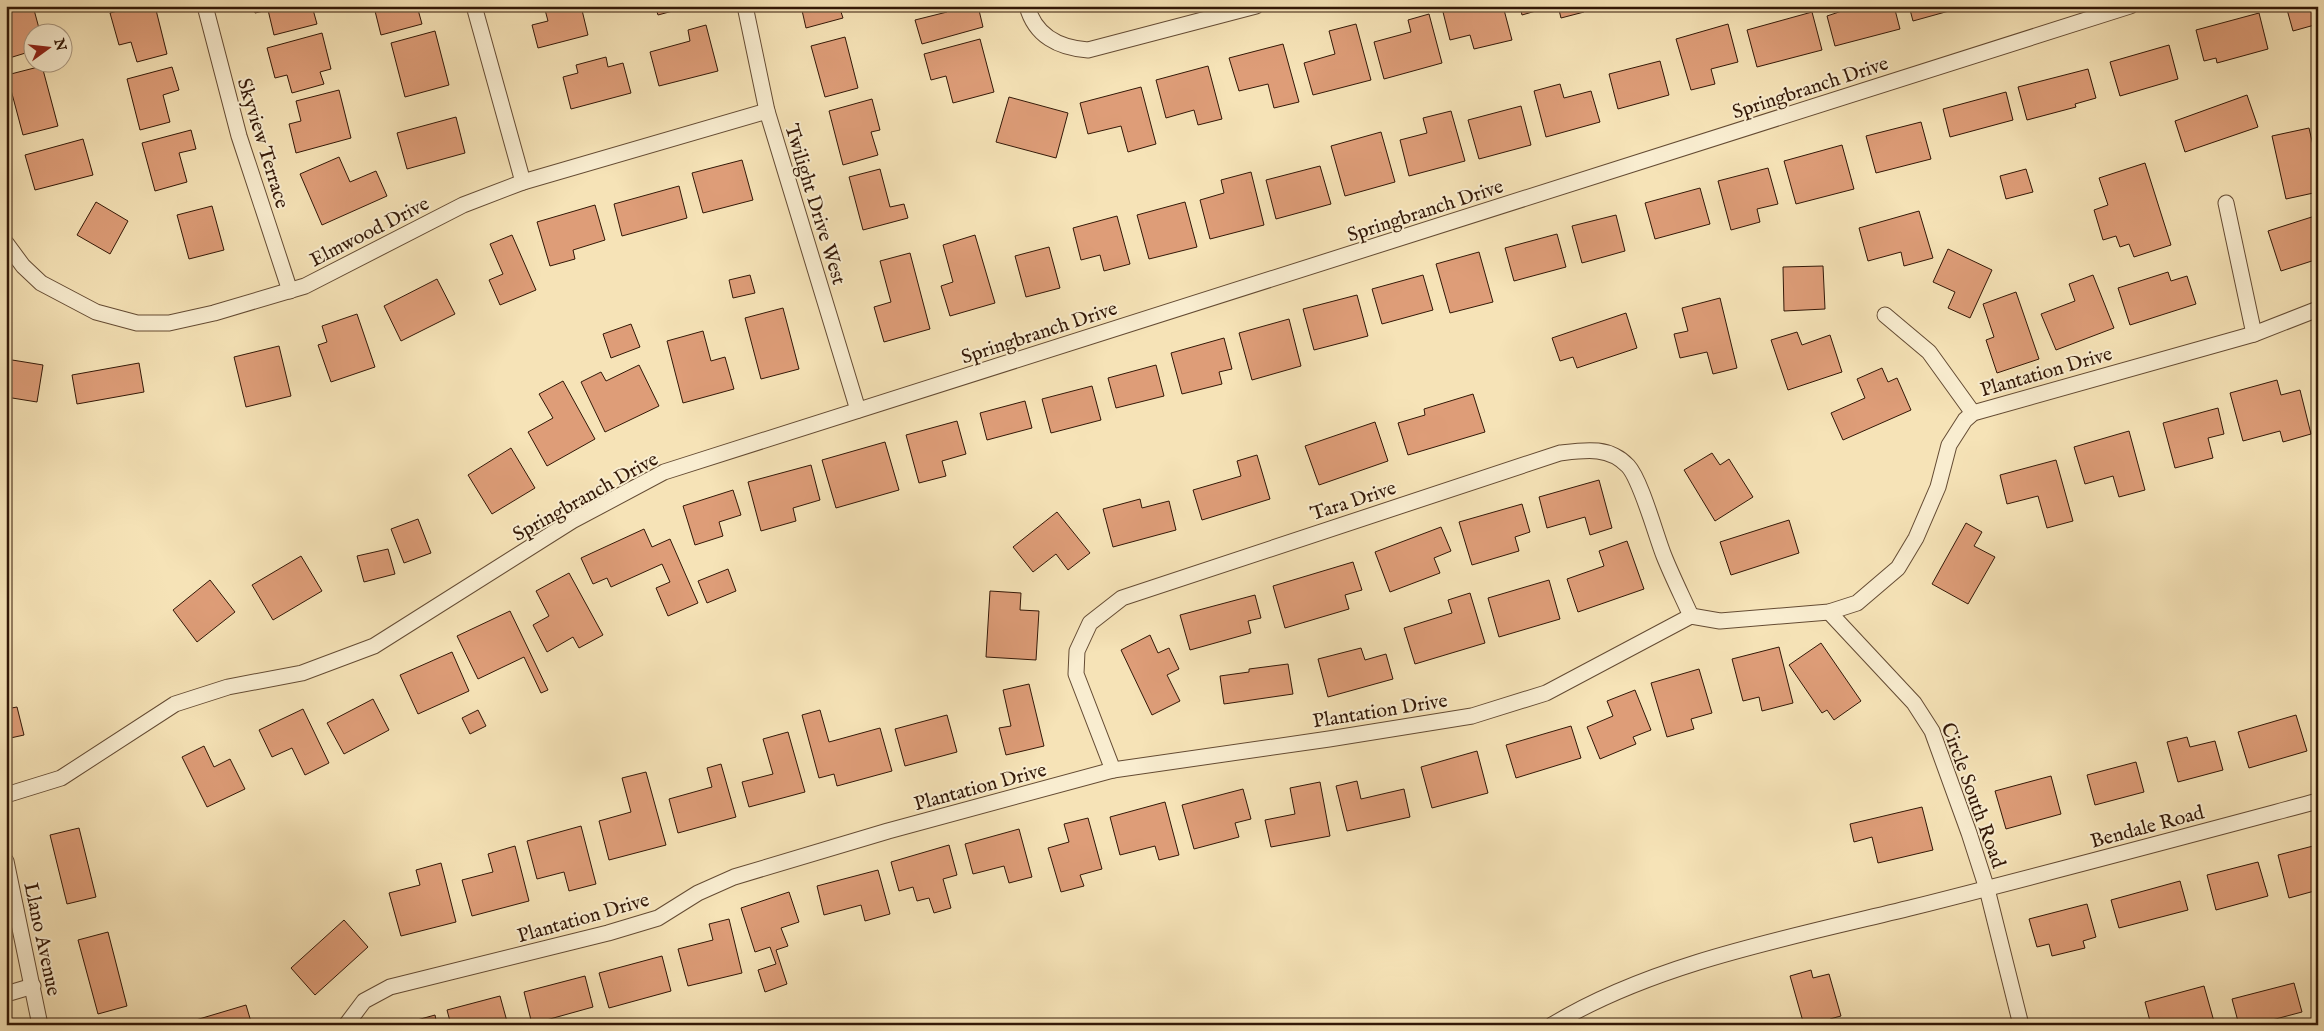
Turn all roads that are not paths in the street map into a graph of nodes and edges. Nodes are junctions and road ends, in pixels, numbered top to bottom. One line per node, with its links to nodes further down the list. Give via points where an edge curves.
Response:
1 (205, 6): 11 (street, Skyview Terrace, via 239,136)
2 (474, 6): 8 (street)
3 (745, 6): 7 (street, Twilight Drive West)
4 (1027, 6): 5 (street, via 1039,30 1053,42 1088,50)
5 (1256, 6)
6 (2130, 6): 15 (street, Springbranch Drive)
7 (767, 110): 8 (street, Elmwood Drive); 15 (street, Twilight Drive West)
8 (523, 182): 11 (street, Elmwood Drive, via 464,205)
9 (2226, 203): 14 (street)
10 (6, 243): 11 (street, Elmwood Drive, via 41,283 96,312 137,323 169,323)
11 (290, 291)
12 (2318, 309): 14 (street, Plantation Drive)
13 (1885, 315): 16 (street, via 1929,352)
14 (2254, 334): 16 (street, Plantation Drive)
15 (858, 410): 20 (street, Springbranch Drive, via 664,472 572,521 374,646 302,673 193,696 175,704 61,778)
16 (1973, 413): 17 (street, Plantation Drive, via 1949,445 1938,487 1916,538 1898,568 1857,603)
17 (1829, 612): 18 (street, Plantation Drive, via 1720,621); 23 (street, Circle South Road, via 1914,703 1932,731)
18 (1691, 616): 19 (street, Plantation Drive, via 1546,693 1472,716); 19 (street, Tara Drive, via 1629,467 1614,456 1592,448 1560,453 1122,598 1090,623 1077,651 1076,666 1076,674)
19 (1113, 770): 27 (street, Plantation Drive, via 734,877 698,893 658,918 390,988 364,1001)
20 (6, 795)
21 (2318, 801): 23 (street, Bendale Road)
22 (6, 861): 24 (street, Llano Avenue)
23 (1987, 889): 28 (street, Bendale Road, via 1753,947 1656,977); 29 (street, Circle South Road)
24 (33, 986): 25 (street); 26 (street, Llano Avenue)
25 (6, 994)
26 (40, 1025)
27 (346, 1025)
28 (1552, 1025)
29 (2021, 1025)

